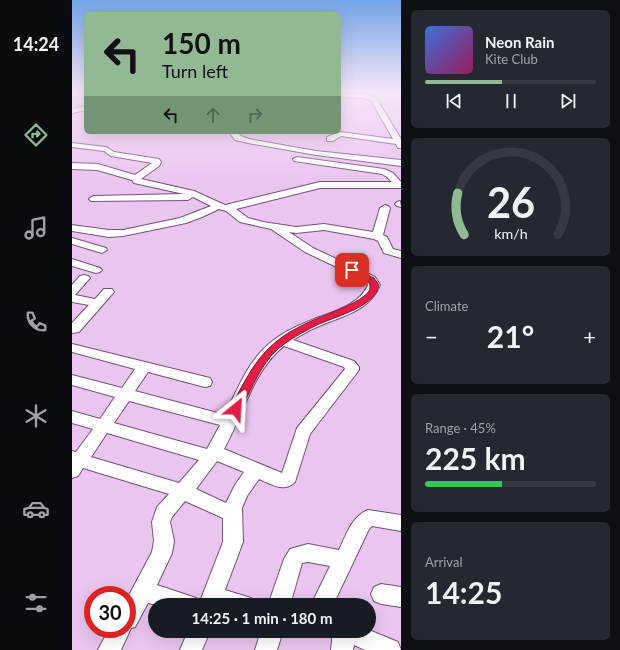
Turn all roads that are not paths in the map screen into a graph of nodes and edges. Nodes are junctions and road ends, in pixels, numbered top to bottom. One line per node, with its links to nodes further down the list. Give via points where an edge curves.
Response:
1 (387, 122): 4 (street)
2 (235, 134): 7 (street, via 248,142)
3 (330, 139): 4 (street, via 340,134)
4 (400, 144)
5 (72, 145): 10 (street, via 106,149 113,155 157,162)
6 (297, 159): 9 (street)
7 (401, 163)
8 (72, 166): 10 (street, via 98,167)
9 (338, 176): 11 (street); 11 (street, via 384,172 390,174); 14 (street, via 314,186)
10 (136, 178): 12 (street, via 140,182)
11 (400, 185)
12 (199, 196): 13 (street); 14 (street)
13 (94, 199)
14 (223, 207): 16 (street, via 248,222); 17 (street, via 194,219 125,233)
15 (386, 208): 18 (street)
16 (273, 226): 18 (street, via 296,230 324,227); 30 (street, via 309,250 363,274 371,279 374,285 373,292 364,300 309,325)
17 (72, 228)
18 (377, 236): 21 (street, via 383,239 388,251)
19 (72, 240): 20 (street)
20 (102, 250)
21 (401, 255)
22 (72, 262): 23 (street)
23 (96, 270)
24 (84, 278): 25 (street)
25 (72, 292)
26 (108, 292): 28 (street)
27 (72, 298): 28 (street)
28 (98, 303): 29 (street)
29 (73, 330)
30 (283, 341): 37 (street, via 268,353 255,371); 41 (street, via 349,364 352,370 303,432 291,472 286,480 278,480)
31 (72, 348): 32 (street)
32 (145, 366): 34 (street); 35 (street)
33 (72, 380): 35 (street)
34 (205, 382)
35 (125, 394): 37 (street); 38 (street)
36 (72, 418): 38 (street)
37 (229, 422): 39 (street)
38 (103, 426): 39 (street); 40 (street)
39 (212, 454): 41 (street); 42 (street)
40 (74, 463): 42 (street)
41 (256, 469): 43 (street, via 236,500)
42 (182, 491): 43 (street); 46 (street, via 162,518 164,547)
43 (232, 514): 50 (street, via 235,528 233,542)
44 (401, 523): 45 (street, via 378,518 365,520)
45 (344, 560): 51 (street, via 308,553 297,555); 52 (street)
46 (143, 590): 49 (street); 53 (street)
47 (380, 594): 48 (street)
48 (401, 597)
49 (168, 598)
50 (211, 598)
51 (282, 598)
52 (325, 598)
53 (136, 603)
54 (116, 638): 59 (street)
55 (196, 638): 60 (street)
56 (270, 638): 61 (street)
57 (345, 638): 62 (street)
58 (362, 638): 63 (street)
59 (109, 650)
60 (191, 650)
61 (266, 650)
62 (342, 650)
63 (390, 650)

